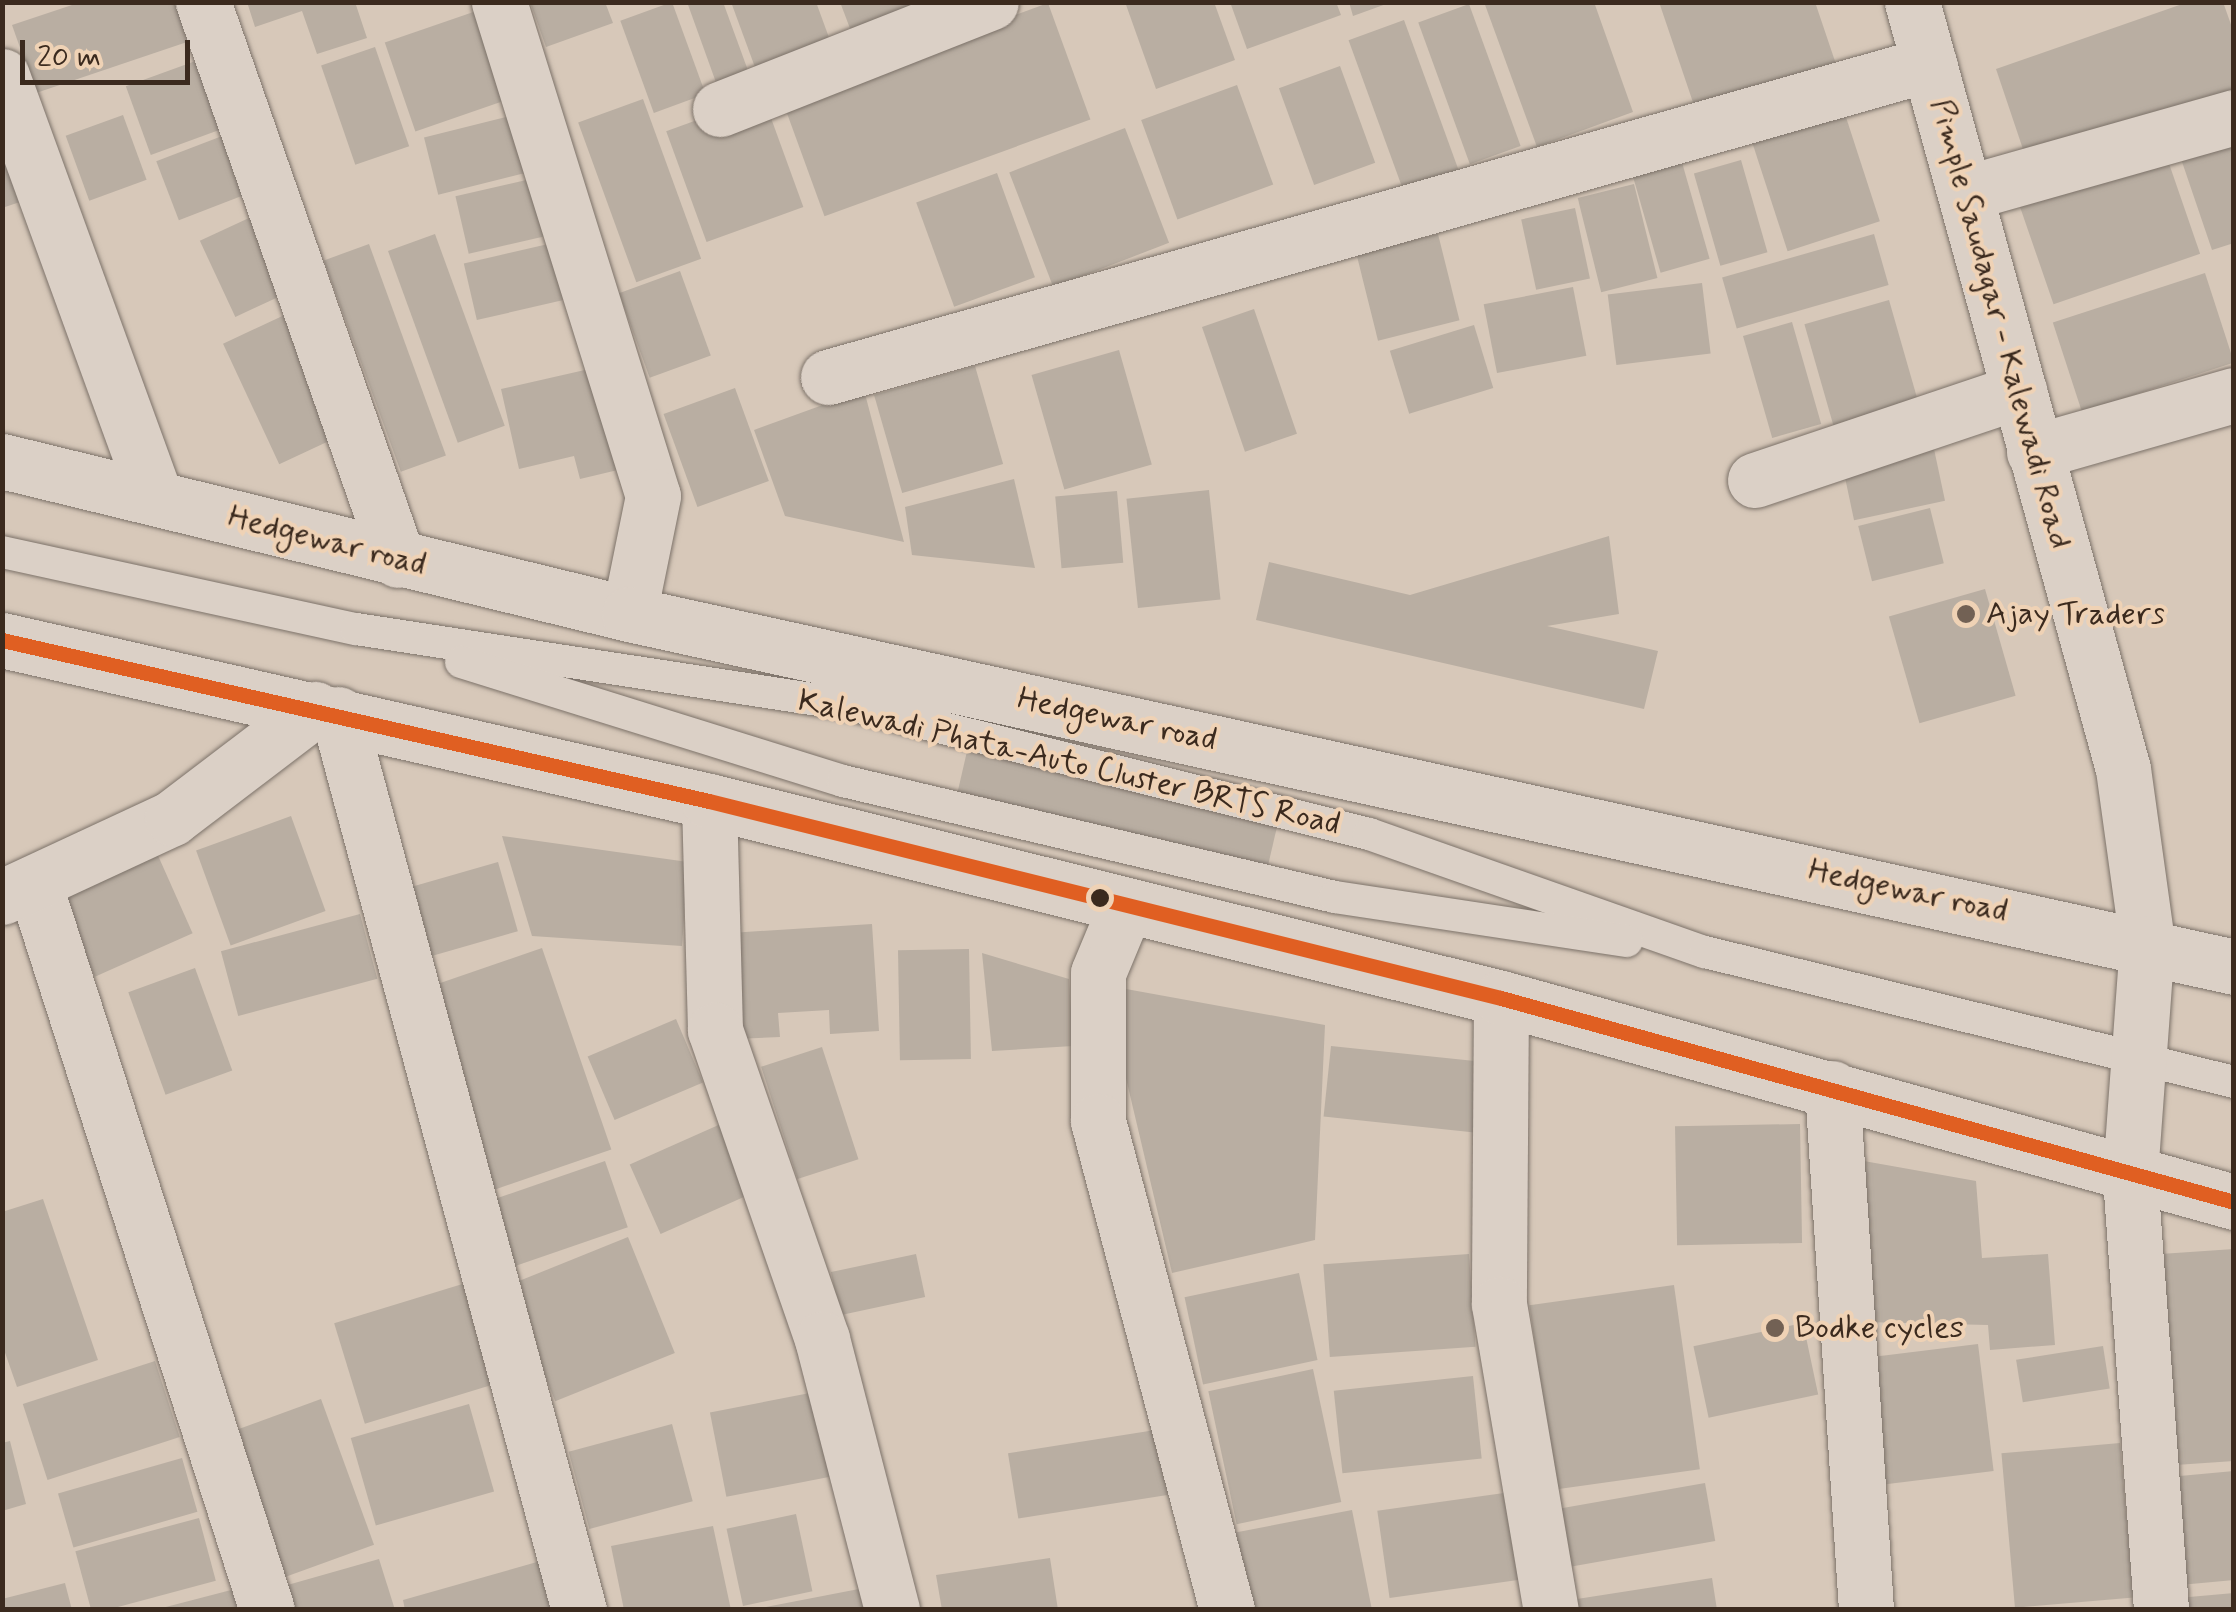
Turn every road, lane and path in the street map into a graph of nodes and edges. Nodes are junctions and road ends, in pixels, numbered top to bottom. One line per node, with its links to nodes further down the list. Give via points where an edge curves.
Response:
1 (203, 2): 18 (street)
2 (499, 2): 19 (street, via 652,496)
3 (991, 2): 7 (street)
4 (1912, 2): 5 (street, Pimple Saudagar - Kalewadi Road)
5 (1929, 64): 9 (street, Pimple Saudagar - Kalewadi Road); 10 (street)
6 (2, 76): 16 (street)
7 (720, 109)
8 (2234, 117): 9 (street)
9 (1966, 193): 11 (street, Pimple Saudagar - Kalewadi Road)
10 (828, 377)
11 (2019, 392): 13 (street, Pimple Saudagar - Kalewadi Road); 15 (street)
12 (2234, 395): 13 (street)
13 (2034, 452): 26 (street, Pimple Saudagar - Kalewadi Road, via 2116,734)
14 (2, 461): 16 (street, Hedgewar road)
15 (1755, 480)
16 (155, 496): 18 (street, Hedgewar road)
17 (2, 552): 20 (lane, Kalewadi Phata-Auto Cluster BRTS Road)
18 (398, 560): 19 (street, Hedgewar road)
19 (629, 614): 26 (street, Hedgewar road)
20 (356, 629): 27 (lane, Kalewadi Phata-Auto Cluster BRTS Road, via 844,782 1335,897); 27 (lane, Kalewadi Phata-Auto Cluster BRTS Road, via 851,705 1369,834)
21 (2, 640): 22 (street)
22 (326, 712): 23 (street); 24 (street, via 172,818); 36 (street)
23 (709, 801): 25 (street); 37 (street, via 715,1030 822,1339)
24 (18, 890): 35 (street)
25 (1125, 908): 29 (street); 38 (street, via 1098,973 1098,1121)
26 (2147, 943): 28 (street, Hedgewar road); 30 (street, Pimple Saudagar - Kalewadi Road)
27 (1706, 952): 30 (lane, Kalewadi Phata-Auto Cluster BRTS Road)
28 (2234, 967)
29 (1501, 998): 32 (street); 39 (street, via 1500,1304)
30 (2142, 1060): 31 (lane, Kalewadi Phata-Auto Cluster BRTS Road); 33 (street, Pimple Saudagar - Kalewadi Road)
31 (2234, 1082)
32 (1832, 1088): 33 (street); 40 (street)
33 (2130, 1177): 34 (street); 41 (street, Pimple Saudagar - Kalewadi Road)
34 (2234, 1202)
35 (267, 1610)
36 (579, 1610)
37 (892, 1610)
38 (1227, 1610)
39 (1551, 1610)
40 (1866, 1610)
41 (2161, 1610)

